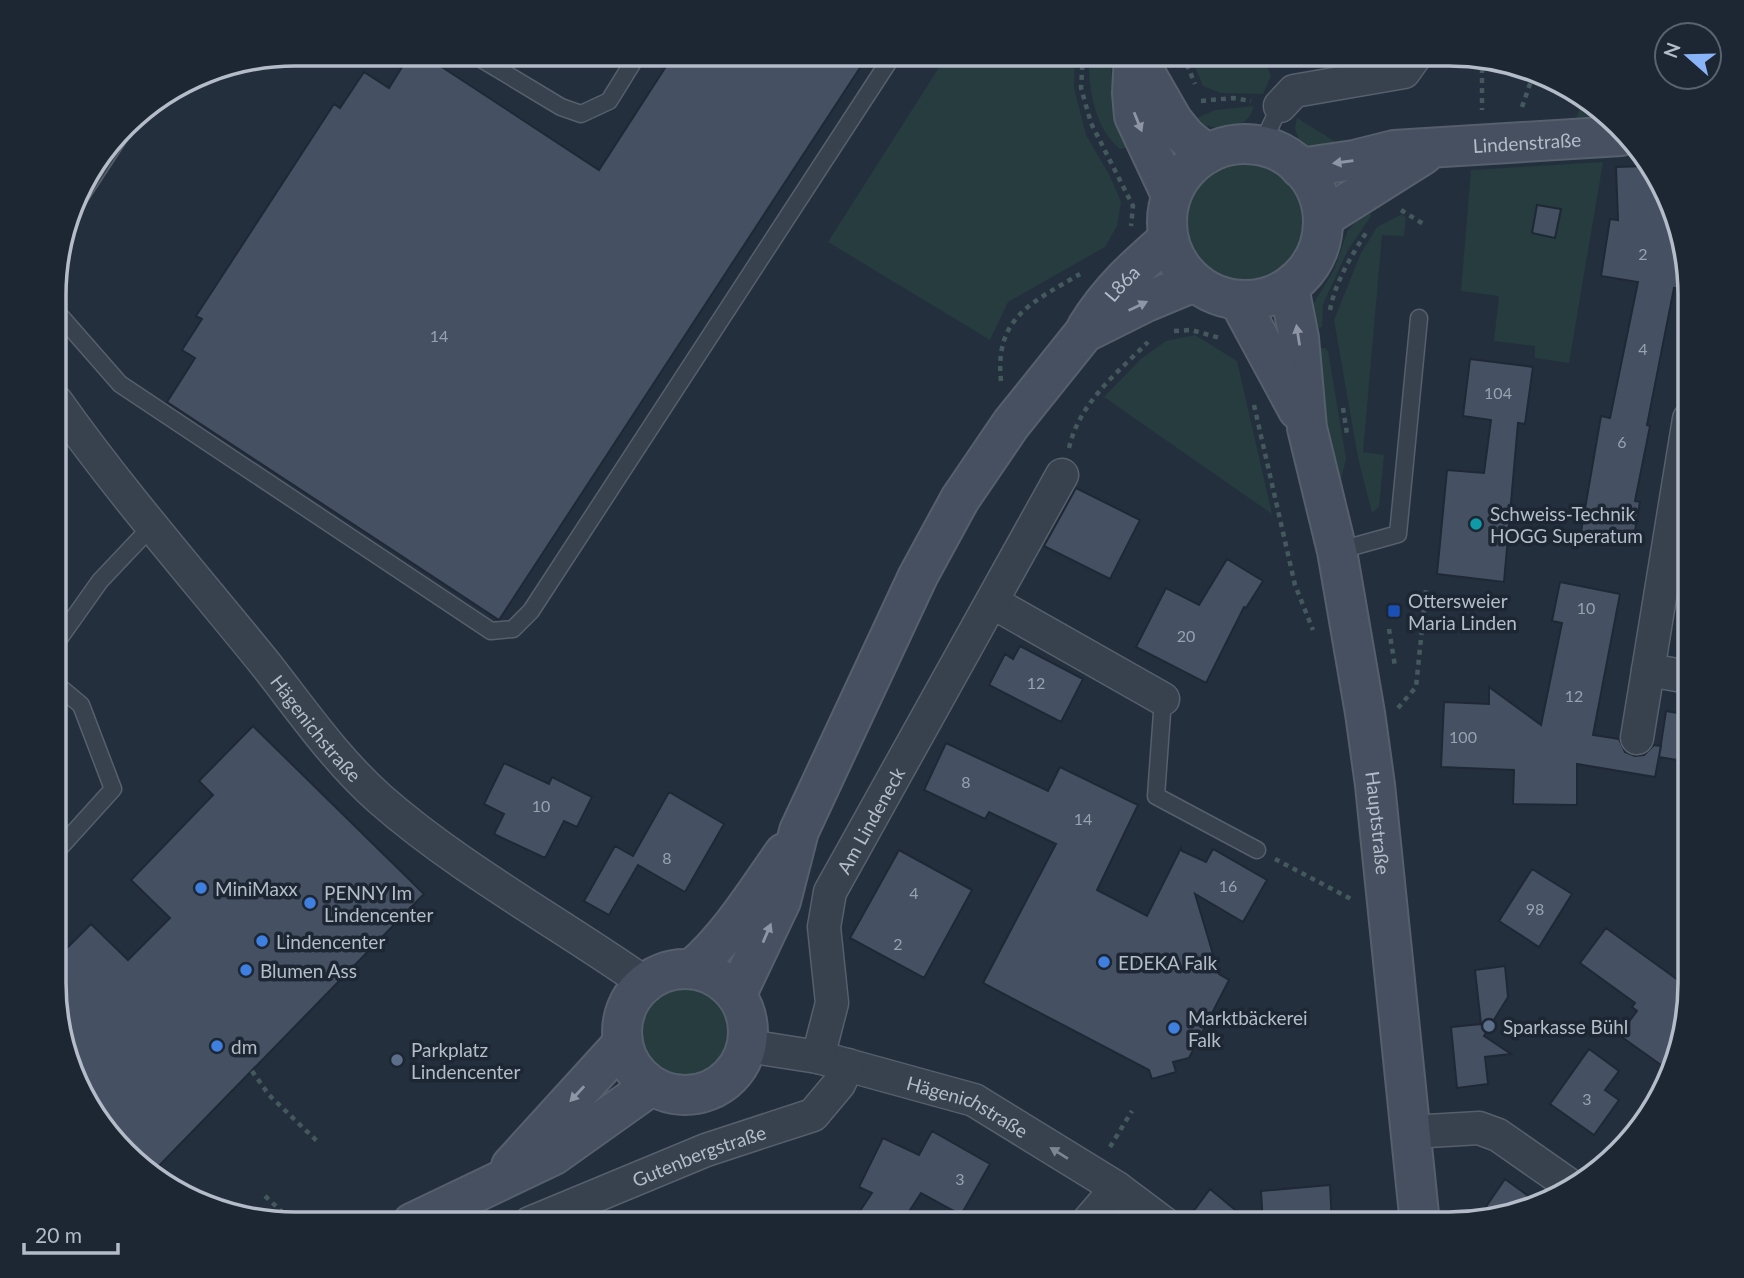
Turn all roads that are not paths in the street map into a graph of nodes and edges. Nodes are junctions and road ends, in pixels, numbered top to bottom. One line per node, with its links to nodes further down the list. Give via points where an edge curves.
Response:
1 (495, 67): 2 (lane, via 581,114 609,101)
2 (630, 67)
3 (885, 67): 20 (lane, via 531,611 513,628 491,631 120,384)
4 (1134, 67): 13 (main road, one-way to 13, via 1134,116)
5 (1142, 67): 11 (main road, via 1173,121)
6 (1408, 67): 7 (street, via 1404,72 1294,91)
7 (1280, 106): 9 (lane)
8 (1613, 137): 10 (main road, Lindenstraße)
9 (1261, 146): 11 (main road, via 1243,144); 12 (main road, via 1281,153)
10 (1433, 149): 12 (main road, Lindenstraße, one-way to 12, via 1394,150); 14 (main road, Lindenstraße)
11 (1207, 154): 13 (main road, via 1192,164)
12 (1300, 168): 14 (main road, via 1319,198)
13 (1171, 195): 15 (main road)
14 (1323, 218): 17 (main road, via 1320,244 1308,268)
15 (1168, 239): 16 (main road, via 1178,263); 21 (main road, L86a, via 1103,301)
16 (1194, 282): 18 (main road, via 1215,295); 21 (main road, one-way to 16)
17 (1289, 287): 18 (main road, via 1265,298); 23 (main road, Hauptstraße, one-way to 17)
18 (1239, 301): 23 (main road, Hauptstraße)
19 (1419, 318): 27 (lane, via 1398,534)
20 (66, 322)
21 (1084, 333): 35 (main road, L86a, via 1011,424 960,499 918,576)
22 (66, 414): 26 (street, Hägenichstraße)
23 (1307, 428): 27 (main road, Hauptstraße)
24 (1062, 475): 28 (street, Am Lindeneck)
25 (1677, 492): 30 (street)
26 (152, 526): 29 (lane, via 100,581); 39 (street, Hägenichstraße, via 321,737 378,797 419,832)
27 (1337, 551): 46 (main road, Hauptstraße, via 1367,725)
28 (992, 602): 33 (street); 43 (street, Am Lindeneck, via 830,892 824,927 832,1003)
29 (66, 628)
30 (1648, 670): 31 (street); 34 (street)
31 (1677, 675)
32 (67, 693): 36 (lane, via 81,705 113,789)
33 (1163, 699): 37 (lane, via 1156,796)
34 (1637, 738)
35 (799, 831): 38 (main road, via 731,927); 40 (main road, one-way to 35, via 781,901)
36 (67, 840)
37 (1258, 850)
38 (692, 969): 39 (main road, via 675,969); 40 (main road, via 709,973)
39 (645, 983): 41 (main road, via 626,1010)
40 (737, 995): 42 (main road, via 748,1019)
41 (622, 1044): 45 (main road, via 632,1068); 47 (main road, one-way to 47)
42 (748, 1046): 43 (street, Hägenichstraße); 45 (main road, via 738,1069 721,1086 698,1095 673,1096)
43 (818, 1057): 44 (street, Hägenichstraße)
44 (848, 1065): 49 (street, Hägenichstraße, one-way to 44, via 974,1100); 51 (street, Gutenbergstraße, via 839,1084 813,1115 706,1150)
45 (650, 1086): 47 (main road, via 554,1155)
46 (1411, 1132): 48 (street, via 1479,1128 1498,1135); 54 (main road, Hauptstraße)
47 (497, 1181): 50 (main road)
48 (1563, 1181)
49 (1117, 1188): 52 (street); 53 (street, Hägenichstraße)
50 (436, 1211)
51 (558, 1211)
52 (1097, 1212)
53 (1149, 1212)
54 (1419, 1212)

